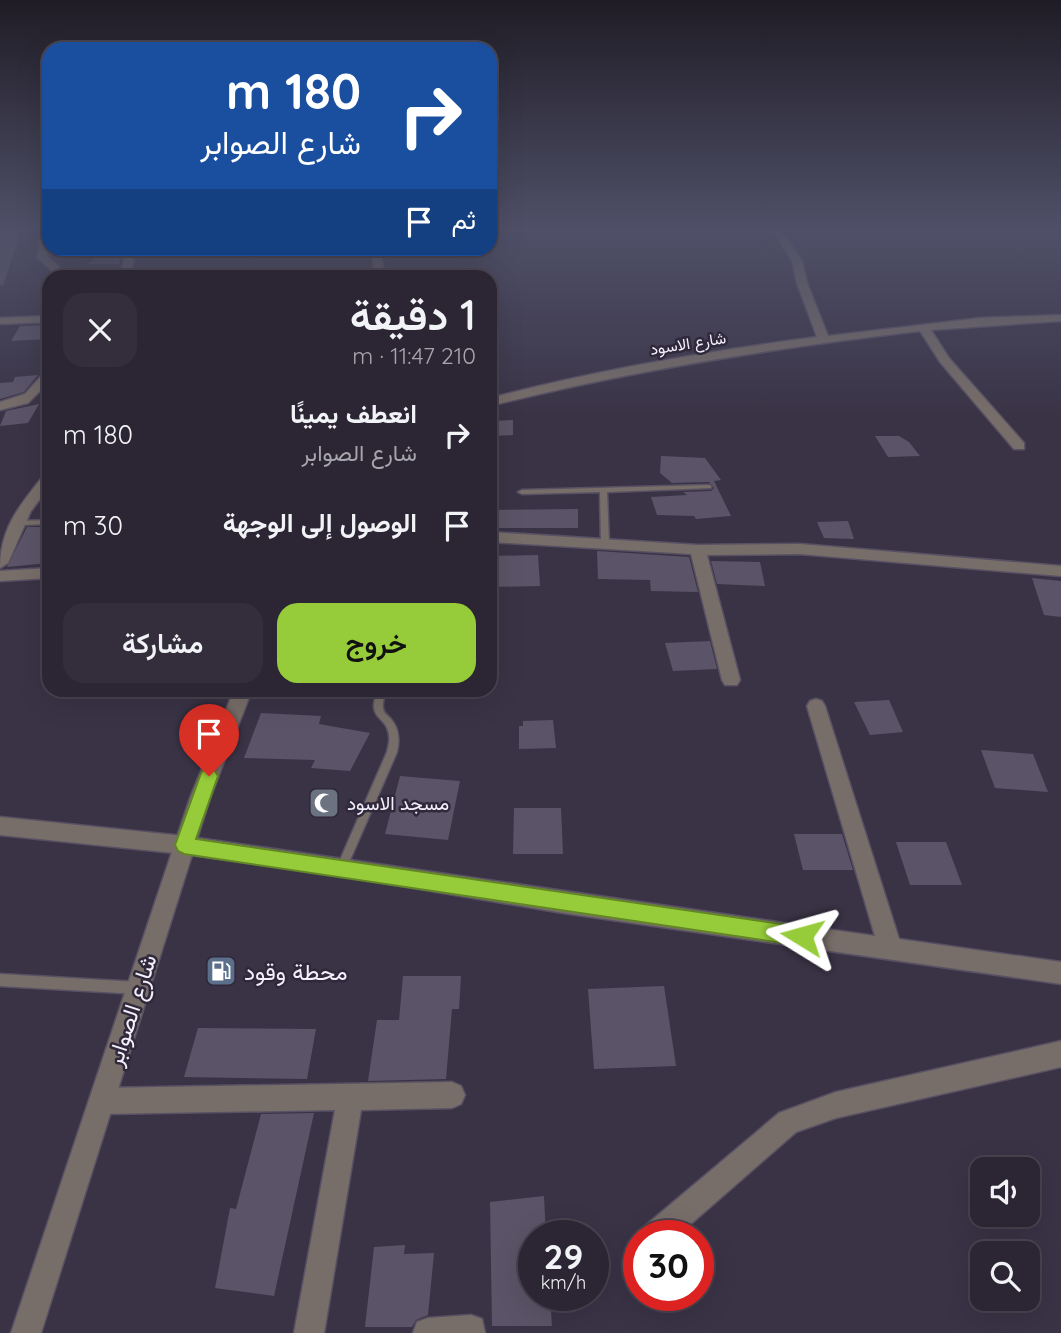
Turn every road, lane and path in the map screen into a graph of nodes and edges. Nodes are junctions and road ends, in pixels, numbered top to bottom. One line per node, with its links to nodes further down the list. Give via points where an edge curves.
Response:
1 (806, 293): 6 (street)
2 (42, 319): 4 (street)
3 (1060, 319): 5 (street, شارع الاسود, via 999,319)
4 (0, 321)
5 (923, 328): 6 (street, شارع الاسود); 10 (street, via 944,360)
6 (824, 340): 8 (street, شارع الاسود, via 618,370)
7 (42, 384): 9 (street, via 24,401)
8 (497, 400)
9 (0, 406)
10 (1019, 446)
11 (42, 487): 16 (street)
12 (709, 487): 13 (lane)
13 (603, 490): 14 (lane); 18 (lane)
14 (522, 492)
15 (42, 522): 16 (lane)
16 (19, 523): 20 (street)
17 (497, 537): 18 (street)
18 (605, 543): 19 (street)
19 (698, 550): 21 (street, via 800,549); 24 (street)
20 (0, 563)
21 (1061, 570)
22 (42, 573): 23 (street)
23 (0, 576)
24 (731, 680)
25 (240, 697): 29 (street, شارع الصوابر)
26 (380, 697): 30 (lane, via 379,715 394,734 393,752)
27 (816, 706): 31 (street)
28 (0, 826): 29 (street)
29 (184, 845): 30 (street); 34 (street, شارع الصوابر)
30 (342, 867): 31 (street)
31 (890, 948): 32 (street)
32 (1061, 973)
33 (0, 980): 34 (lane)
34 (139, 989): 38 (street, شارع الصوابر)
35 (1061, 1054): 39 (street, via 836,1105 788,1122)
36 (452, 1095): 37 (street)
37 (350, 1097): 38 (street); 42 (street)
38 (102, 1101): 41 (street, شارع الصوابر)
39 (674, 1220)
40 (471, 1330): 43 (street)
41 (26, 1333)
42 (309, 1333)
43 (428, 1333)

